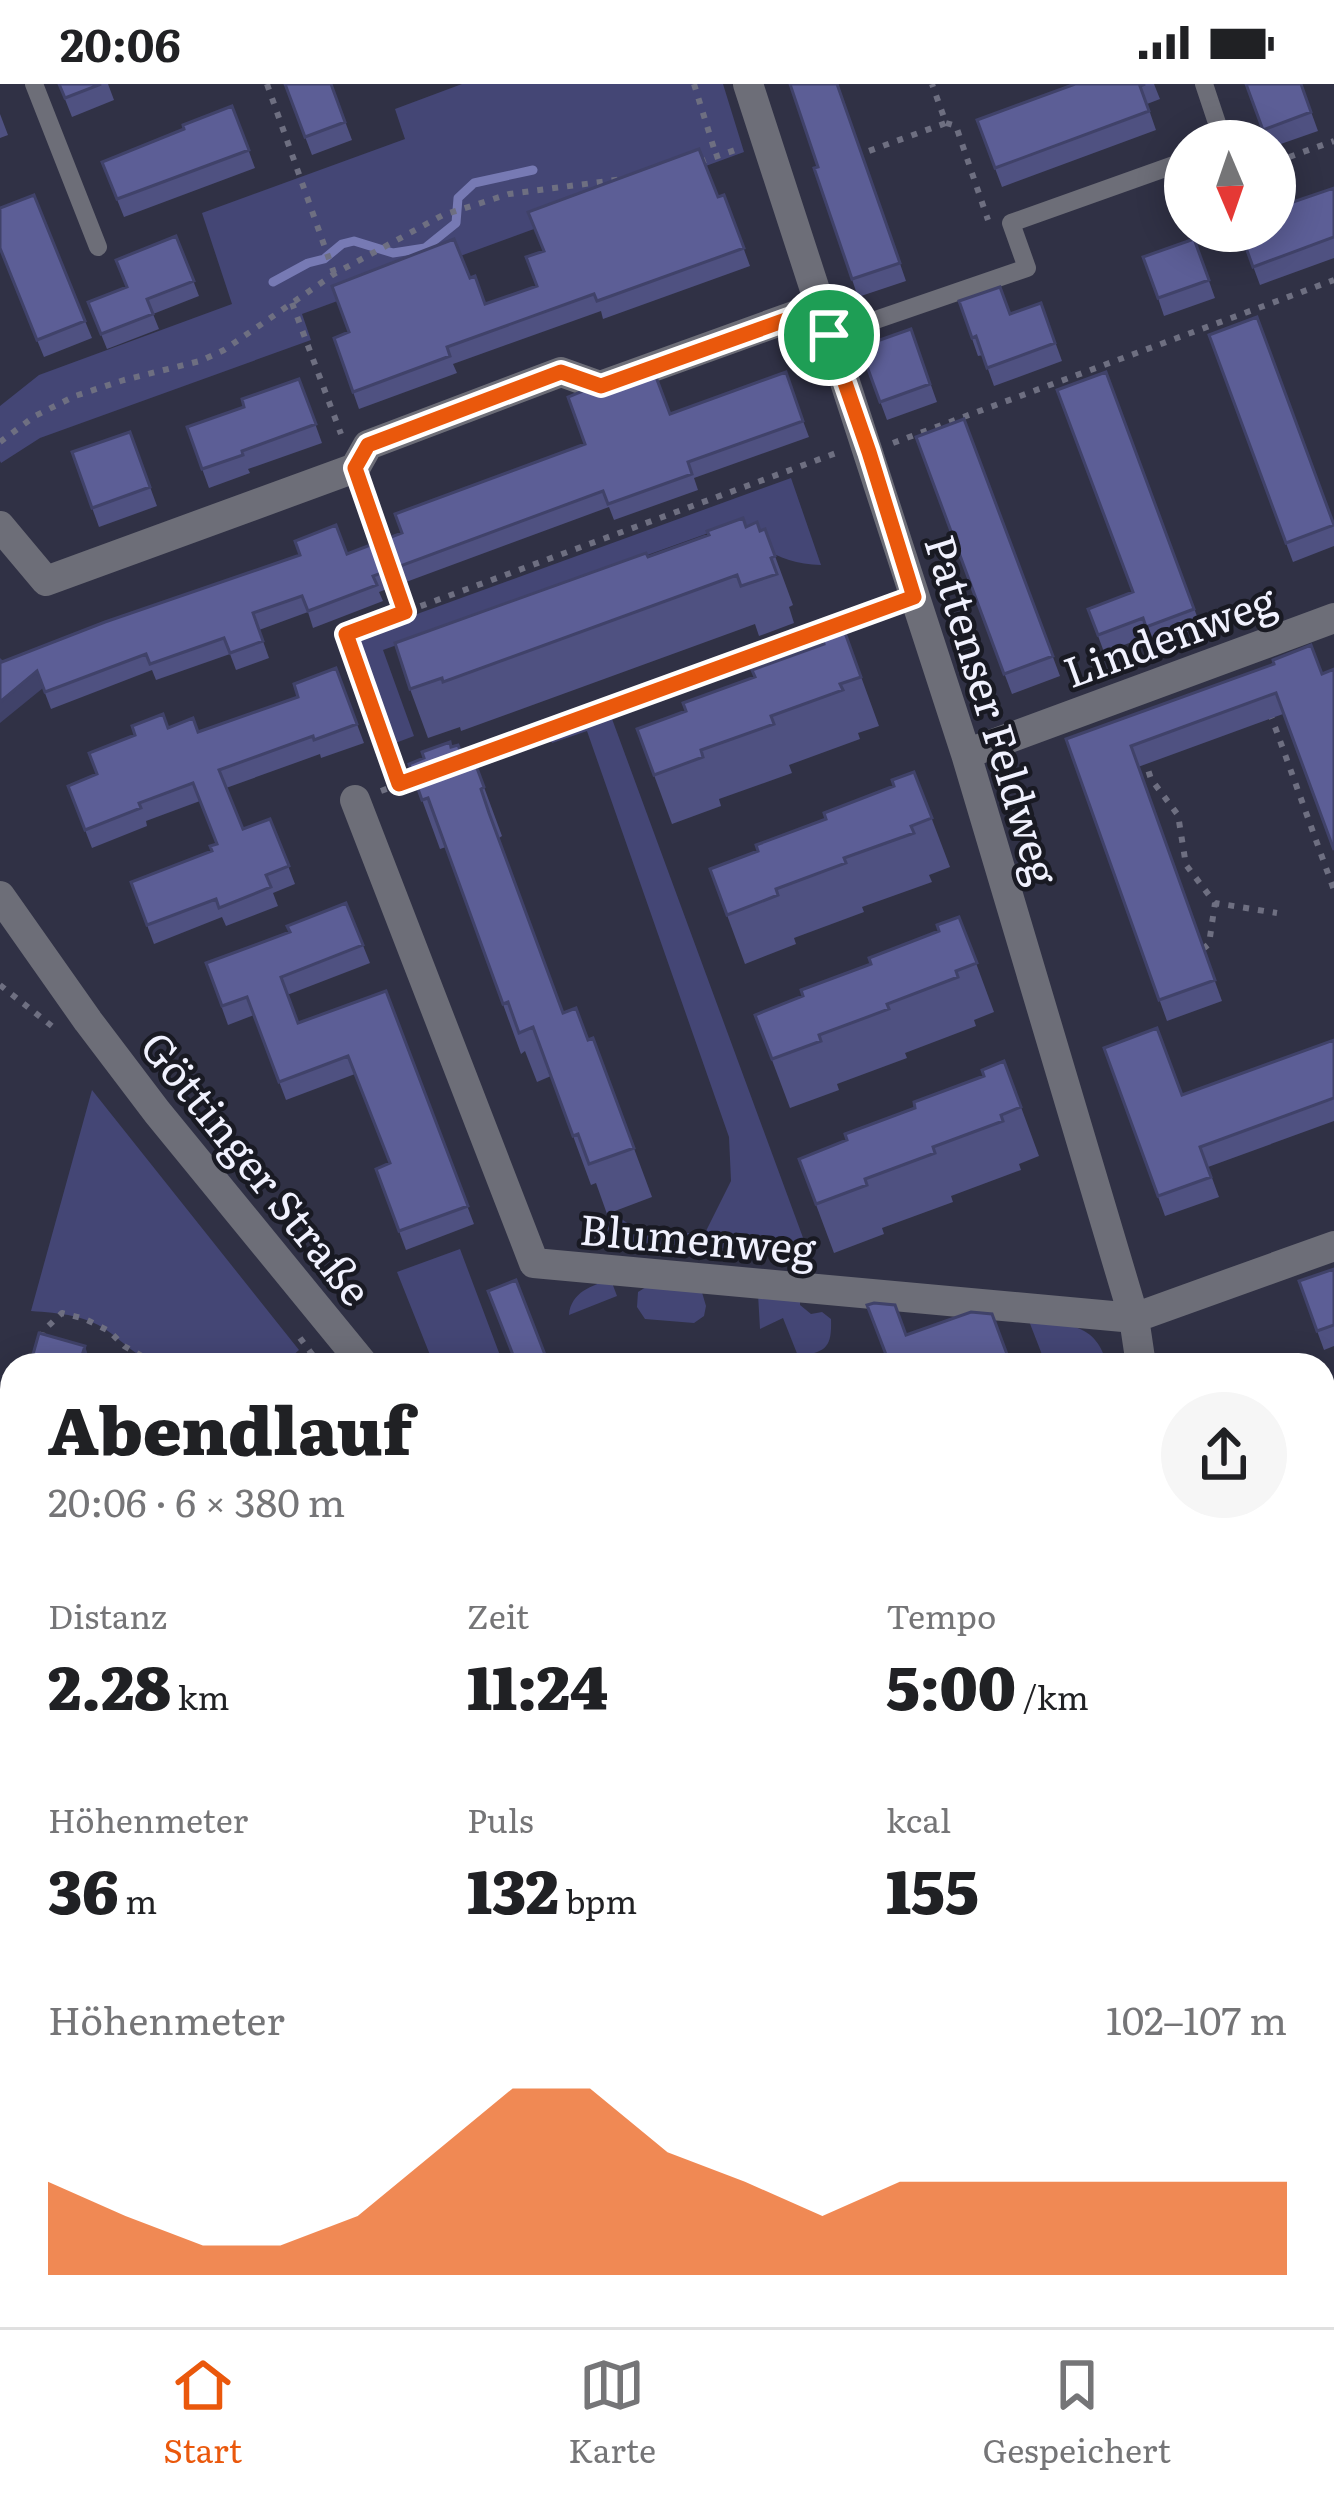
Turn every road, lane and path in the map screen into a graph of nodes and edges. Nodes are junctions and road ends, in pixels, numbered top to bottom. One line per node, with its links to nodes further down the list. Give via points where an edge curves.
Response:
1 (34, 84): 17 (lane)
2 (267, 84): 18 (path)
3 (694, 84): 12 (path)
4 (748, 84): 9 (street, Pattenser Feldweg)
5 (932, 84): 8 (path)
6 (1204, 84): 7 (lane)
7 (1216, 120)
8 (946, 123): 13 (path); 19 (path, via 956,126)
9 (765, 140): 12 (path); 22 (street, Pattenser Feldweg)
10 (1334, 141): 11 (path)
11 (1296, 155)
12 (717, 156): 14 (path)
13 (845, 160)
14 (695, 163)
15 (1164, 168): 19 (lane, via 1011,223 1027,268)
16 (634, 178): 18 (path, via 474,203)
17 (98, 247)
18 (334, 274): 21 (path)
19 (1006, 275): 22 (lane)
20 (1334, 280): 24 (path)
21 (292, 304): 23 (path, via 224,350 75,396); 25 (path)
22 (824, 321): 24 (street, Pattenser Feldweg); 25 (street, via 601,386 561,372 368,445)
23 (0, 442)
24 (867, 447): 29 (street, Pattenser Feldweg); 30 (path)
25 (355, 468): 26 (street, via 46,581); 27 (path)
26 (0, 526)
27 (383, 550)
28 (391, 571): 30 (path)
29 (914, 597): 34 (street, Pattenser Feldweg); 35 (path)
30 (405, 612): 37 (path, via 346,634)
31 (1334, 617): 32 (street, Lindenweg)
32 (1247, 650): 33 (street, Lindenweg); 41 (path)
33 (1122, 696): 34 (street, Lindenweg); 39 (path, via 1148,780 1178,815)
34 (966, 754): 49 (street, Pattenser Feldweg)
35 (466, 760)
36 (422, 776): 37 (path)
37 (399, 784): 38 (path)
38 (355, 800): 49 (street, Blumenweg, via 534,1263)
39 (1186, 865): 40 (path); 43 (path)
40 (1175, 870)
41 (1334, 890)
42 (0, 896): 47 (street, Göttinger Straße)
43 (1215, 904): 44 (path); 46 (path)
44 (1277, 913)
45 (0, 920): 47 (street, Göttinger Straße)
46 (1203, 949)
47 (88, 1021): 52 (street, Göttinger Straße)
48 (1334, 1246): 49 (street)
49 (1134, 1318): 53 (street, Pattenser Feldweg)
50 (38, 1348): 51 (path, via 62,1313 109,1331)
51 (136, 1353)
52 (354, 1353)
53 (1139, 1353)

